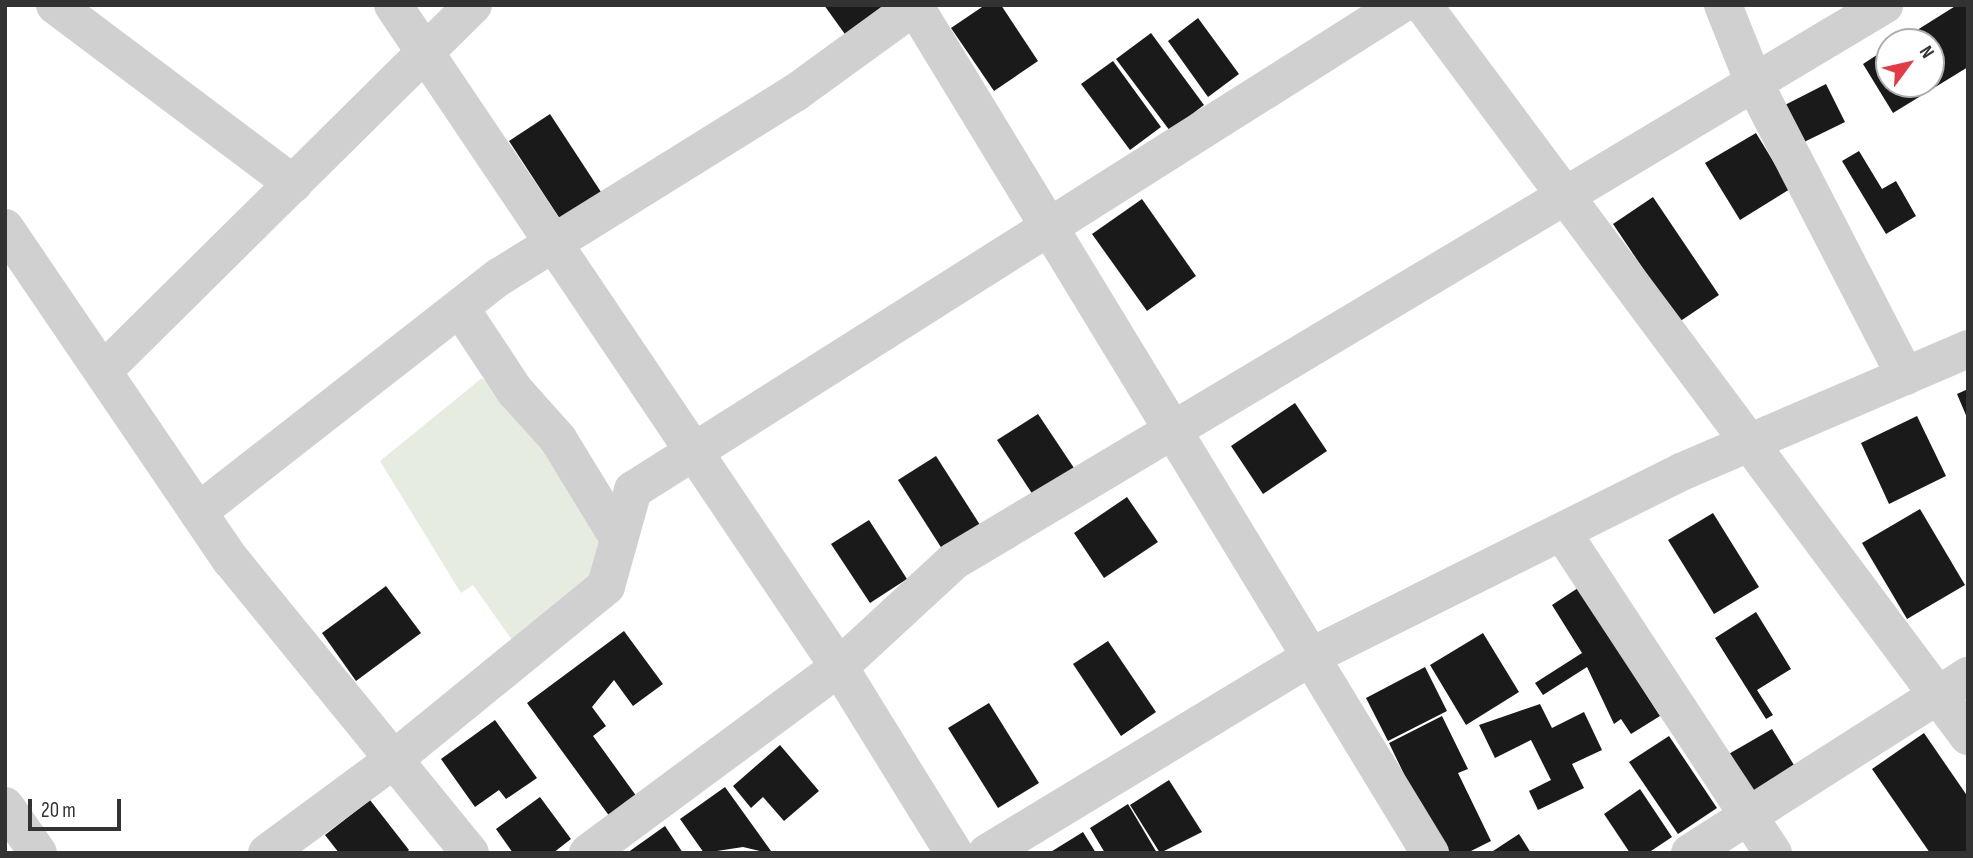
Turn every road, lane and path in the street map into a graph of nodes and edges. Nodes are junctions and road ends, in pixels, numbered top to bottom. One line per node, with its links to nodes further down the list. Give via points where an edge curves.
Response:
1 (55, 5): 11 (street)
2 (393, 5): 9 (street)
3 (473, 5): 9 (street)
4 (915, 5): 13 (street); 15 (street, via 795,93)
5 (1400, 5): 13 (street)
6 (1423, 5): 12 (street)
7 (1723, 5): 10 (street)
8 (1884, 5): 10 (street)
9 (425, 53): 11 (street); 15 (street)
10 (1754, 83): 12 (street); 20 (street)
11 (293, 184): 19 (street)
12 (1564, 196): 21 (street); 22 (street)
13 (1050, 221): 21 (street); 23 (street)
14 (5, 228): 16 (street)
15 (554, 243): 17 (street); 23 (street)
16 (21, 275): 19 (street)
17 (460, 308): 24 (street); 26 (street, via 516,391 558,439)
18 (1968, 349): 20 (street)
19 (104, 370): 24 (street)
20 (1905, 376): 22 (street)
21 (1177, 433): 27 (street); 28 (street, via 954,561)
22 (1748, 444): 25 (street); 29 (street)
23 (695, 450): 26 (street, via 633,490); 28 (street)
24 (198, 512): 31 (street)
25 (1564, 535): 27 (street); 33 (street)
26 (619, 539): 31 (street, via 606,586)
27 (1312, 656): 39 (street); 40 (street)
28 (839, 667): 37 (street); 38 (street)
29 (1954, 687): 30 (street); 33 (street)
30 (1968, 736)
31 (393, 760): 35 (street); 36 (street)
32 (5, 806): 34 (street)
33 (1748, 816): 41 (street); 42 (street)
34 (38, 853)
35 (267, 853)
36 (470, 853)
37 (588, 853)
38 (954, 853)
39 (987, 853)
40 (1430, 853)
41 (1690, 853)
42 (1773, 853)

